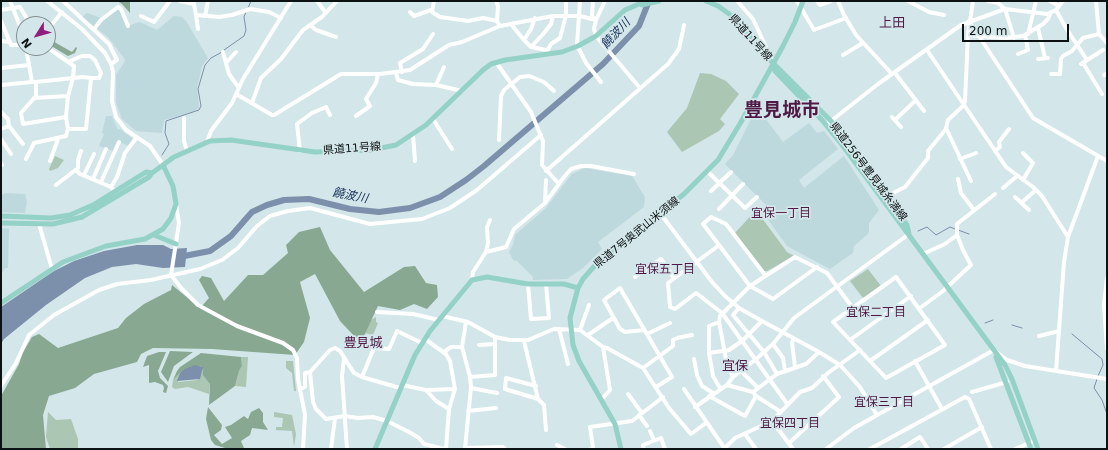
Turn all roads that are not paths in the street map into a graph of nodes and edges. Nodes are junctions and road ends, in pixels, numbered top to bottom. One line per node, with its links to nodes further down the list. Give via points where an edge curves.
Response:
1 (10, 1): 34 (street)
2 (48, 1): 41 (street)
3 (63, 1): 68 (street)
4 (170, 1): 49 (street, via 154,22)
5 (180, 1): 32 (street)
6 (208, 1): 50 (street)
7 (291, 1): 54 (street)
8 (317, 1): 44 (street)
9 (337, 1): 44 (street)
10 (434, 1): 39 (street)
11 (496, 1): 60 (street)
12 (566, 1): 46 (street)
13 (580, 1): 52 (street)
14 (593, 1): 58 (street, via 592,16)
15 (605, 1): 58 (street)
16 (646, 1): 40 (main road, 県道11号線)
17 (658, 1): 40 (main road, 県道11号線)
18 (706, 1): 84 (main road, 県道11号線, via 732,16)
19 (737, 1): 79 (street, via 750,15)
20 (797, 1): 35 (street)
21 (803, 1): 35 (main road, 県道7号奥武山米須線)
22 (818, 1): 23 (street, via 820,5)
23 (831, 1)
24 (838, 1): 56 (street)
25 (908, 1): 47 (street, via 929,12)
26 (972, 1): 61 (street)
27 (988, 1): 33 (street)
28 (1036, 1): 43 (street)
29 (1050, 1): 37 (street)
30 (1063, 1): 37 (street)
31 (1096, 1): 72 (street)
32 (192, 2): 45 (street)
33 (998, 2): 36 (street)
34 (12, 8): 38 (street); 48 (street, via 20,7); 53 (street)
35 (800, 9): 56 (street, via 814,30); 105 (main road, 県道7号奥武山米須線, via 791,32)
36 (1005, 9): 43 (street); 61 (street); 77 (street)
37 (1055, 9): 43 (street, via 1047,14); 67 (street); 86 (street)
38 (1, 10)
39 (431, 10): 42 (street, via 414,16); 60 (street, via 440,17 468,21 483,18)
40 (628, 10): 75 (main road, 県道11号線)
41 (62, 12): 57 (street); 104 (street, via 99,46)
42 (410, 12)
43 (1032, 12): 71 (street)
44 (326, 13): 63 (street)
45 (196, 15): 50 (street); 69 (street)
46 (566, 15): 51 (street); 52 (street); 93 (street, via 560,38)
47 (944, 15)
48 (25, 16)
49 (141, 16)
50 (205, 16): 54 (street, via 232,15 250,9 268,12)
51 (553, 16): 55 (street); 88 (street, via 551,24)
52 (580, 16): 58 (street); 87 (street)
53 (16, 17)
54 (281, 18): 120 (street)
55 (534, 18): 62 (street); 78 (street)
56 (846, 18): 82 (street)
57 (56, 19)
58 (596, 20): 75 (street)
59 (1, 21): 81 (street)
60 (497, 21): 66 (street)
61 (969, 21): 73 (street); 74 (street); 89 (street)
62 (511, 24): 66 (street); 78 (street)
63 (310, 25): 76 (street, via 316,30); 129 (street, via 303,30 281,59 260,78)
64 (684, 25): 121 (street, via 676,55)
65 (128, 26): 68 (street, via 118,7)
66 (500, 26): 108 (street, via 449,45 415,68)
67 (1038, 28): 71 (street); 98 (street, via 1047,58)
68 (94, 29): 104 (street, via 115,54 117,60)
69 (198, 29)
70 (433, 34): 108 (street, via 423,48 400,63)
71 (1026, 34): 77 (street); 95 (street, via 1028,50)
72 (1099, 34): 83 (street); 86 (street, via 1083,38)
73 (968, 35): 74 (street); 130 (street)
74 (979, 35): 77 (street); 164 (street, via 1033,118)
75 (596, 36): 87 (main road, 県道11号線); 121 (street)
76 (336, 37)
77 (1014, 38)
78 (524, 40): 88 (street)
79 (763, 40): 84 (street, via 760,46); 105 (street)
80 (1, 41): 81 (street)
81 (10, 42): 85 (street, via 11,45)
82 (863, 43): 96 (street); 110 (street)
83 (1107, 43)
84 (755, 44): 105 (main road, 県道11号線)
85 (16, 45)
86 (1077, 45): 101 (street); 112 (street, via 1061,59 1060,74)
87 (578, 46): 93 (main road, 県道11号線, via 562,52); 116 (street, via 587,64)
88 (530, 47): 93 (street)
89 (927, 50): 110 (street); 130 (street)
90 (1103, 50): 101 (street)
91 (223, 52): 102 (street)
92 (236, 52): 102 (street)
93 (546, 52): 100 (main road, 県道11号線)
94 (56, 54): 99 (street)
95 (1018, 54)
96 (843, 55)
97 (28, 56): 103 (street)
98 (1038, 59)
99 (68, 62): 113 (street, via 74,66); 114 (street, via 82,56 90,56 101,72 99,78)
100 (496, 62): 117 (street); 122 (main road, 県道11号線, via 483,70)
101 (1084, 62): 125 (street)
102 (226, 63): 120 (street, via 229,74)
103 (29, 64): 107 (street); 115 (street)
104 (111, 64): 147 (street, via 115,114 122,126)
105 (773, 64): 138 (main road, 県道256号豊見城糸満線, via 775,71); 173 (main road, 県道7号奥武山米須線, via 729,144)
106 (444, 67): 119 (street)
107 (1, 68)
108 (402, 72): 109 (street)
109 (396, 73): 111 (street); 119 (street, via 398,80 413,84)
110 (894, 73): 128 (street); 138 (street)
111 (378, 74): 129 (street, via 341,74 274,115); 134 (street, via 376,83 366,99 370,106)
112 (1051, 74)
113 (73, 78): 114 (street); 115 (street); 126 (street)
114 (91, 78): 142 (street, via 86,129)
115 (34, 82): 118 (street); 127 (street, via 36,96)
116 (601, 82)
117 (512, 84): 123 (street, via 520,77 529,76 544,82); 145 (street, via 531,112); 150 (street, via 501,96)
118 (1, 85)
119 (436, 85): 122 (street)
120 (239, 88): 124 (street)
121 (640, 88): 172 (street)
122 (462, 91): 137 (main road, 県道11号線)
123 (554, 91)
124 (236, 94): 129 (street); 152 (street, via 229,108 211,131)
125 (1102, 94)
126 (68, 96): 127 (street); 135 (street)
127 (33, 98): 135 (street, via 21,112 23,124)
128 (916, 100): 131 (street); 140 (street, via 893,118)
129 (252, 103)
130 (964, 105): 143 (street, via 948,120); 159 (street)
131 (924, 111)
132 (1, 112): 139 (street, via 8,119)
133 (330, 115): 158 (street, via 326,107 297,124)
134 (356, 116)
135 (66, 117): 142 (street)
136 (184, 118): 157 (street, via 184,142)
137 (433, 119): 146 (main road, 県道11号線); 154 (street)
138 (829, 123): 196 (main road, 県道256号豊見城糸満線); 210 (main road, 県道256号豊見城糸満線)
139 (9, 126): 141 (street); 153 (street)
140 (901, 127)
141 (1, 129)
142 (68, 129): 149 (street, via 66,136)
143 (946, 129): 166 (street); 196 (street, via 928,151 928,158 905,187)
144 (1009, 129): 159 (street, via 999,142 1000,147)
145 (541, 134): 172 (street, via 544,146 541,163); 221 (street, via 477,190 436,214 409,221 370,224 310,208 288,211 270,216 222,260 200,269)
146 (412, 135): 158 (main road, 県道11号線, via 396,145 377,149); 169 (street)
147 (137, 137): 170 (street, via 150,146); 189 (street, via 125,153)
148 (1, 139): 162 (street)
149 (58, 139): 165 (street, via 34,143); 168 (street)
150 (499, 140)
151 (119, 142): 183 (street)
152 (207, 142): 157 (main road, 県道11号線); 158 (main road, 県道11号線, via 228,140)
153 (23, 144)
154 (452, 149)
155 (106, 150): 179 (street)
156 (81, 151): 171 (street)
157 (187, 151): 170 (main road, 県道11号線)
158 (300, 151)
159 (995, 151): 178 (street, via 1006,167)
160 (976, 153): 166 (street)
161 (1023, 153): 182 (street, via 1033,163)
162 (11, 154)
163 (94, 154): 177 (street)
164 (1098, 156): 167 (street); 213 (street)
165 (26, 159)
166 (960, 159): 184 (street)
167 (1107, 160)
168 (50, 161)
169 (416, 161)
170 (163, 165): 175 (main road, 県道11号線); 201 (main road, via 172,184)
171 (76, 170): 177 (street); 188 (street)
172 (546, 171): 186 (street)
173 (707, 172): 185 (street); 205 (main road, 県道7号奥武山米須線)
174 (731, 172): 185 (street)
175 (152, 173): 193 (main road, 県道11号線, via 146,172); 209 (main road, 県道11号線, via 107,204 82,217 59,223)
176 (634, 174): 186 (street, via 585,165 568,172)
177 (84, 176): 179 (street)
178 (1018, 176): 182 (street); 190 (street)
179 (93, 179): 183 (street)
180 (958, 179): 203 (street, via 961,193)
181 (546, 180): 199 (street)
182 (1023, 180): 191 (street)
183 (101, 182): 189 (street)
184 (971, 182)
185 (719, 183): 192 (street); 195 (street)
186 (559, 184): 199 (street)
187 (743, 184): 195 (street)
188 (56, 185)
189 (111, 187): 193 (street)
190 (1003, 188)
191 (1036, 190): 200 (street); 213 (street)
192 (711, 191)
193 (115, 192): 206 (main road, 県道11号線, via 70,215 51,218)
194 (995, 194): 203 (street)
195 (732, 196): 197 (street, via 745,208); 202 (street)
196 (887, 196): 210 (main road, 県道256号豊見城糸満線, via 907,225)
197 (757, 197)
198 (1015, 197): 200 (street)
199 (545, 203): 216 (street, via 514,229 506,248)
200 (1021, 203): 204 (street)
201 (176, 204): 211 (main road, via 168,223); 214 (street, via 179,220)
202 (719, 209)
203 (974, 210): 212 (street, via 957,224)
204 (1029, 210)
205 (660, 213): 218 (street); 232 (main road, 県道7号奥武山米須線, via 598,262)
206 (1, 216)
207 (490, 220): 216 (street, via 487,226)
208 (1, 223): 209 (main road, 県道11号線)
209 (38, 224): 220 (street)
210 (909, 234): 217 (main road, 県道256号豊見城糸満線); 230 (street)
211 (154, 235): 214 (main road); 220 (main road, via 86,253)
212 (957, 235): 217 (street, via 945,244); 231 (street, via 971,265)
213 (1068, 237): 252 (street)
214 (176, 246): 221 (street)
215 (718, 246): 218 (street); 222 (street, via 703,224 711,218 726,224); 229 (street)
216 (486, 252): 226 (street, via 473,272)
217 (923, 254): 231 (main road, 県道256号豊見城糸満線)
218 (696, 262): 224 (street); 235 (street)
219 (817, 267): 222 (street, via 795,257); 229 (street, via 773,299); 230 (street, via 827,273)
220 (52, 269): 234 (main road)
221 (171, 273): 301 (street, via 151,280 117,284 68,306 29,335 16,363); 309 (street, via 173,279 198,305 237,326 283,343 293,350 297,358)
222 (765, 275): 229 (street)
223 (635, 277): 224 (street, via 661,259)
224 (674, 278): 241 (street, via 668,283 670,307 674,309 696,293)
225 (1107, 278): 270 (street, via 1104,312)
226 (472, 280): 227 (main road, via 487,277); 242 (main road)
227 (528, 284): 228 (main road); 228 (street, via 531,319 549,318)
228 (546, 284): 232 (main road, via 564,284)
229 (750, 286): 235 (street)
230 (836, 286): 238 (street); 253 (street, via 794,318)
231 (948, 287): 239 (street); 272 (main road, 県道256号豊見城糸満線)
232 (578, 288): 321 (main road, 県道7号奥武山米須線, via 571,314 573,342 580,361)
233 (911, 296): 238 (street, via 896,277); 239 (street); 261 (street)
234 (1, 303)
235 (732, 303): 237 (street); 241 (street)
236 (589, 305): 250 (street)
237 (739, 308): 245 (street); 257 (street, via 733,315)
238 (852, 308): 261 (street, via 833,322)
239 (920, 308): 244 (street)
240 (377, 312): 242 (street)
241 (722, 313): 247 (street); 264 (street)
242 (440, 318): 246 (street); 262 (main road)
243 (613, 318): 251 (street, via 625,332); 251 (street, via 604,300 620,288); 255 (street)
244 (928, 320): 282 (street); 283 (street, via 945,345)
245 (762, 321): 253 (street); 257 (street)
246 (466, 322): 259 (street); 268 (street)
247 (719, 322): 274 (street); 277 (street, via 709,326)
248 (670, 323): 254 (street)
249 (559, 329): 250 (street); 263 (street); 284 (street)
250 (580, 330): 255 (street)
251 (644, 330): 254 (street)
252 (1058, 331): 258 (street); 290 (street)
253 (782, 332): 260 (street); 266 (street)
254 (647, 334): 278 (street)
255 (588, 335): 269 (street)
256 (692, 335): 278 (street, via 676,338 673,340 673,346)
257 (750, 335): 264 (street); 275 (street)
258 (1039, 336)
259 (495, 337): 263 (street); 265 (street)
260 (794, 339): 276 (street); 286 (street, via 792,342)
261 (850, 340): 271 (street)
262 (423, 341): 273 (street); 294 (street, via 397,331 389,349 374,348); 302 (main road)
263 (524, 341): 303 (street)
264 (742, 342): 274 (street); 281 (street)
265 (495, 344): 267 (street); 295 (street, via 495,375)
266 (774, 344): 275 (street); 289 (street, via 783,358)
267 (479, 345)
268 (462, 347): 273 (street); 295 (street)
269 (603, 347): 287 (street); 321 (street, via 610,390)
270 (1107, 349)
271 (860, 350): 282 (street); 285 (street)
272 (994, 350): 290 (street, via 1005,359 1018,364); 299 (main road, 県道256号豊見城糸満線); 304 (street); 343 (main road, 県道256号豊見城糸満線, via 1012,379)
273 (444, 352): 310 (street, via 450,361)
274 (725, 352): 277 (street); 296 (street)
275 (764, 352): 281 (street); 292 (street)
276 (819, 352): 285 (street); 286 (street, via 806,364)
277 (709, 353): 307 (street, via 713,376)
278 (659, 356): 287 (street); 306 (street, via 672,377)
279 (344, 358): 291 (street, via 335,348 330,350); 294 (street, via 354,373); 331 (street, via 342,376)
280 (694, 359): 317 (street, via 702,386)
281 (755, 360): 288 (street); 297 (street)
282 (870, 361): 283 (street, via 886,378)
283 (915, 361): 304 (street)
284 (568, 364)
285 (840, 365): 293 (street); 330 (street, via 860,387)
286 (795, 367): 289 (street)
287 (643, 368): 306 (street)
288 (741, 371): 296 (street); 308 (street)
289 (785, 371): 292 (street)
290 (1056, 371): 298 (street)
291 (310, 372): 309 (street, via 306,373 305,388); 332 (street, via 316,409 326,419)
292 (777, 374): 297 (street)
293 (823, 376): 322 (street, via 812,388 800,392); 344 (street, via 839,397)
294 (362, 377): 302 (street)
295 (470, 377): 305 (street)
296 (733, 377): 300 (street)
297 (768, 379): 308 (street); 322 (street)
298 (1107, 379)
299 (1007, 382): 314 (street); 343 (main road, 県道256号豊見城糸満線)
300 (727, 385): 307 (street); 313 (street)
301 (1, 386)
302 (401, 386): 312 (street); 333 (main road)
303 (536, 386): 320 (street); 320 (street, via 506,378 505,389)
304 (929, 386): 326 (street); 330 (street)
305 (471, 388): 315 (street); 327 (street)
306 (656, 388): 319 (street)
307 (720, 388): 317 (street)
308 (758, 388): 313 (street)
309 (300, 389): 349 (street, via 305,416)
310 (455, 389): 312 (street); 325 (street)
311 (684, 389): 323 (street)
312 (426, 390): 325 (street, via 436,401)
313 (753, 392): 318 (street)
314 (972, 392)
315 (497, 394)
316 (628, 394): 329 (street)
317 (711, 394): 318 (street, via 745,416); 323 (street)
318 (756, 396): 328 (street)
319 (663, 397): 329 (street); 335 (street, via 691,434)
320 (538, 399): 339 (street, via 544,405)
321 (602, 399): 336 (main road, 県道7号奥武山米須線)
322 (788, 405): 328 (street)
323 (695, 407): 335 (street)
324 (496, 408): 327 (street)
325 (449, 409): 354 (street)
326 (942, 409): 338 (street, via 967,397); 364 (street)
327 (468, 411): 347 (street)
328 (780, 412): 334 (street)
329 (640, 414): 336 (street, via 632,420); 337 (street)
330 (877, 415): 363 (street, via 841,436)
331 (346, 416): 332 (street); 333 (street, via 373,417); 351 (street)
332 (335, 418): 350 (street)
333 (386, 421): 345 (street, via 419,438); 352 (main road)
334 (772, 421): 341 (street); 344 (street)
335 (706, 423): 348 (street)
336 (615, 424): 357 (street, via 590,427); 358 (main road, 県道7号奥武山米須線)
337 (647, 426)
338 (982, 427): 367 (street); 368 (street)
339 (546, 430)
340 (650, 431): 342 (street)
341 (745, 434): 348 (street, via 735,438); 361 (street)
342 (654, 440): 359 (street, via 643,445); 360 (street, via 661,438)
343 (1032, 442): 369 (street); 370 (main road, 県道256号豊見城糸満線); 371 (main road, 県道256号豊見城糸満線)
344 (789, 443): 362 (street)
345 (424, 444): 353 (street); 354 (street)
346 (557, 445): 356 (street)
347 (465, 448): 355 (street, via 503,446)
348 (725, 448)
349 (303, 449)
350 (331, 449)
351 (347, 449)
352 (375, 449)
353 (422, 449)
354 (445, 449)
355 (505, 449)
356 (565, 449)
357 (592, 449)
358 (621, 449)
359 (644, 449)
360 (665, 449)
361 (756, 449)
362 (793, 449)
363 (826, 449)
364 (870, 449)
365 (901, 449): 366 (street, via 920,438)
366 (928, 449)
367 (944, 449)
368 (991, 449)
369 (1015, 449)
370 (1031, 449)
371 (1038, 449)

